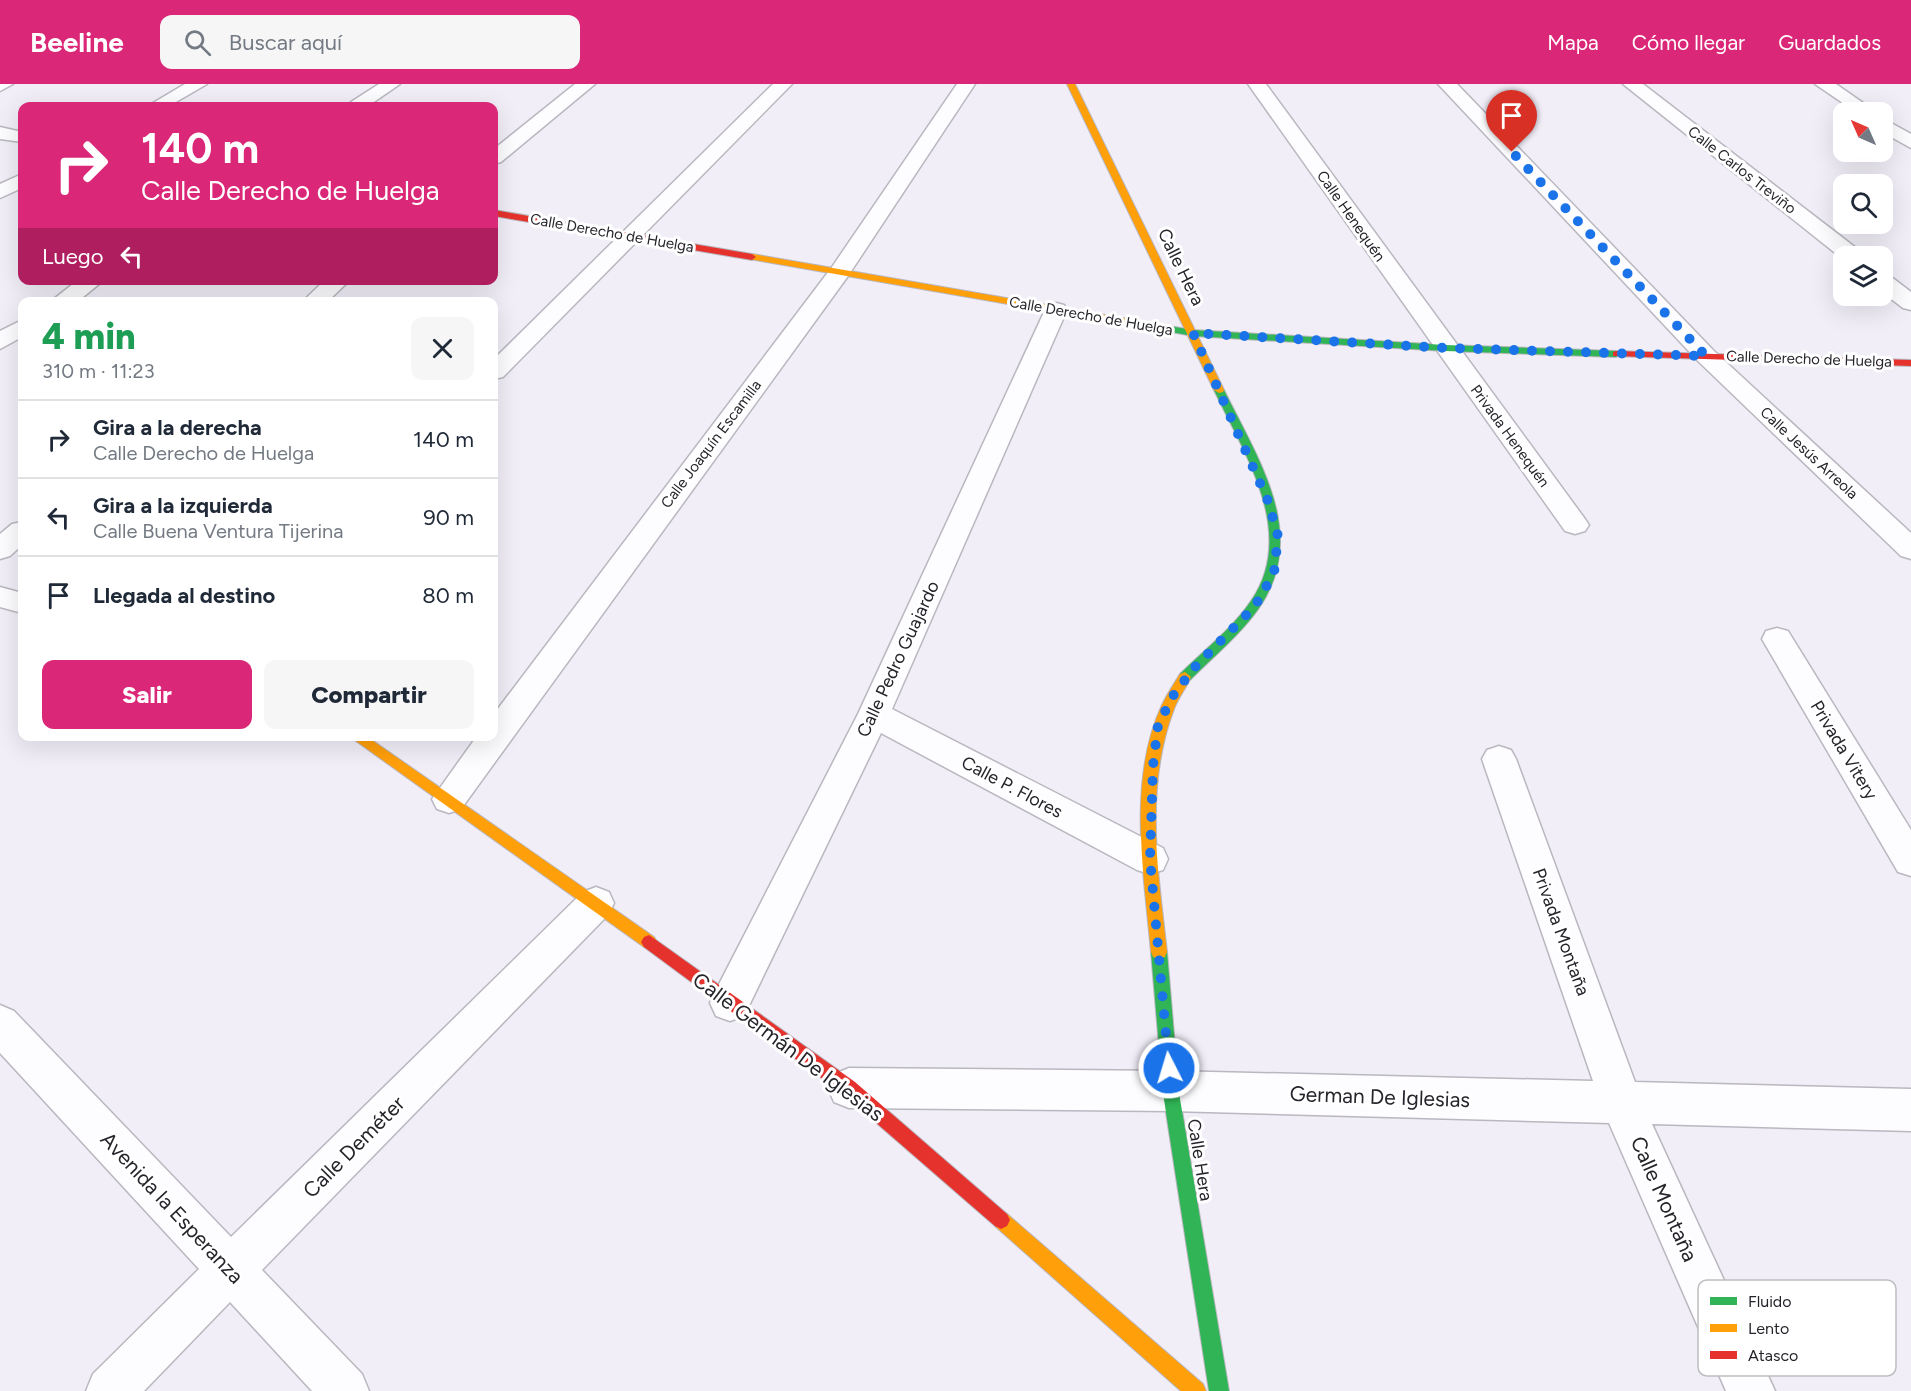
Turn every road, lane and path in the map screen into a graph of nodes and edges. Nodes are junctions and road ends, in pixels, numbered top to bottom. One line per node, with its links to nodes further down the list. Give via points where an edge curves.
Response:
1 (198, 84): 11 (street)
2 (391, 84): 12 (street)
3 (586, 84): 18 (street)
4 (783, 84): 22 (street)
5 (966, 84): 24 (street, Calle Joaquín Escamilla)
6 (1071, 84): 33 (street, Calle Hera)
7 (1257, 84): 35 (street, Calle Henequén)
8 (1447, 84): 36 (street, Calle Jesús Arreola)
9 (1632, 84): 23 (street, Calle Carlos Treviño)
10 (1824, 84): 13 (street)
11 (164, 102)
12 (363, 102)
13 (1852, 102)
14 (1893, 130): 17 (street)
15 (0, 133): 16 (street)
16 (18, 136)
17 (1911, 142)
18 (498, 155)
19 (18, 182): 20 (street)
20 (0, 192)
21 (498, 214): 22 (street, Calle Derecho de Huelga)
22 (630, 237): 24 (street, Calle Derecho de Huelga); 38 (street)
23 (1839, 246)
24 (840, 271): 31 (street, Calle Derecho de Huelga); 47 (street, Calle Joaquín Escamilla)
25 (86, 285): 28 (street)
26 (333, 285): 29 (street)
27 (1893, 289): 30 (street)
28 (68, 297)
29 (319, 297)
30 (1911, 303)
31 (1056, 310): 33 (street, Calle Derecho de Huelga); 46 (street, Calle Pedro Guajardo)
32 (18, 330): 34 (street)
33 (1193, 333): 35 (street, Calle Derecho de Huelga); 52 (street, Calle Hera, via 1268,501 1278,536 1274,573 1255,606 1193,669 1158,725)
34 (0, 342)
35 (1445, 348): 36 (street, Calle Derecho de Huelga); 39 (street, Privada Henequén)
36 (1706, 356): 37 (street, Calle Derecho de Huelga); 42 (street, Calle Jesús Arreola)
37 (1911, 363)
38 (498, 368)
39 (1575, 525)
40 (18, 534): 41 (street)
41 (0, 549)
42 (1911, 549)
43 (0, 597): 44 (street)
44 (18, 602)
45 (1777, 639): 53 (street, Privada Vitery)
46 (874, 714): 52 (street, Calle P. Flores); 55 (street, Calle Pedro Guajardo)
47 (498, 733)
48 (362, 741): 51 (street, Calle Germán De Iglesias)
49 (492, 741): 51 (street, Calle Joaquín Escamilla)
50 (1499, 759): 59 (street, Privada Montaña)
51 (449, 799): 54 (street, Calle Germán De Iglesias)
52 (1150, 859): 58 (street, Calle Hera)
53 (1911, 861)
54 (596, 903): 55 (street, Calle Germán De Iglesias); 61 (street, Calle Deméter)
55 (730, 1003): 57 (street, Calle Germán De Iglesias)
56 (0, 1024): 61 (street, Avenida la Esperanza)
57 (849, 1088): 58 (street, German De Iglesias); 66 (street, Calle Germán De Iglesias)
58 (1171, 1091): 59 (street, German De Iglesias); 67 (street, Calle Hera)
59 (1622, 1105): 60 (street, German De Iglesias); 62 (street, Calle Montaña)
60 (1911, 1110)
61 (232, 1271): 64 (street, Calle Deméter); 65 (street, Avenida la Esperanza)
62 (1701, 1280)
63 (1744, 1376): 68 (street, Calle Montaña)
64 (111, 1391)
65 (345, 1391)
66 (1196, 1391)
67 (1218, 1391)
68 (1751, 1391)

